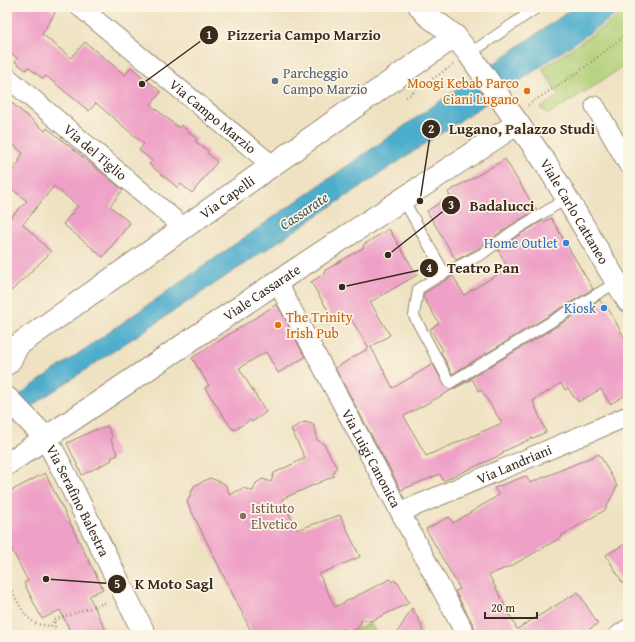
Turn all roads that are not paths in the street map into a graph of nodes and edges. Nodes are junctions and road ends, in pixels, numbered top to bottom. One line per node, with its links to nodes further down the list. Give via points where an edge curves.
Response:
1 (80, 7): 11 (street, Via Campo Marzio)
2 (420, 7): 5 (main road, via 426,15)
3 (443, 7): 5 (main road)
4 (538, 7): 6 (lane)
5 (455, 36): 6 (main road, Viale Carlo Cattaneo); 11 (main road, Via Capelli)
6 (473, 59): 9 (main road, Viale Carlo Cattaneo)
7 (7, 77): 14 (street, Via del Tiglio)
8 (595, 106): 10 (street)
9 (511, 113): 12 (main road, Viale Cassarate); 13 (main road, Viale Carlo Cattaneo, via 543,159)
10 (628, 164)
11 (272, 165): 14 (main road, Via Capelli)
12 (403, 199): 15 (lane, via 442,269); 17 (main road, Viale Cassarate)
13 (566, 199): 15 (lane, via 482,254); 16 (main road, Viale Carlo Cattaneo)
14 (184, 227): 19 (main road, Via Capelli, via 17,346)
15 (437, 277): 16 (lane, via 418,289 414,316 450,383)
16 (622, 279): 18 (main road, Viale Carlo Cattaneo)
17 (276, 282): 22 (main road, Viale Cassarate); 24 (street, Via Luigi Canonica)
18 (628, 301)
19 (7, 364)
20 (7, 398): 22 (main road, Via Serafino Balestra)
21 (628, 416): 24 (street, Via Landriani)
22 (39, 432): 23 (main road, Viale Cassarate); 26 (main road, Via Serafino Balestra, via 63,470)
23 (7, 464)
24 (401, 512): 27 (street, Via Luigi Canonica)
25 (628, 629): 28 (street)
26 (145, 635)
27 (466, 635)
28 (619, 635)

